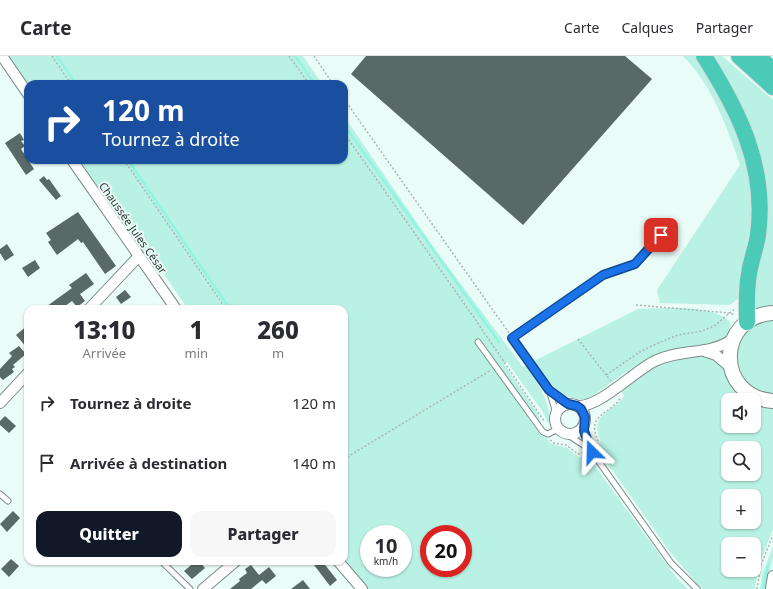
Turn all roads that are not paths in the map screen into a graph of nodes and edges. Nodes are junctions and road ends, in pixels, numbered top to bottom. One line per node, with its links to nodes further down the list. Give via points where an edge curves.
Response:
1 (2, 56): 7 (street)
2 (704, 56): 14 (highway, via 741,122 757,179 759,220)
3 (739, 56): 6 (highway)
4 (757, 56): 5 (highway)
5 (773, 70)
6 (773, 86)
7 (24, 88)
8 (75, 164): 10 (street, Chaussée Jules César)
9 (661, 235): 19 (lane, via 635,264 603,275 512,338)
10 (138, 257): 11 (street); 12 (street, Chaussée Jules César)
11 (93, 305)
12 (173, 305)
13 (773, 313): 14 (main road, via 762,314)
14 (740, 330): 16 (street, via 718,348); 17 (main road, via 730,351)
15 (478, 342): 26 (lane, via 543,432 548,434)
16 (704, 351): 17 (street, via 721,358); 21 (street, via 681,352 656,360)
17 (730, 367): 22 (main road, via 746,391 756,397)
18 (24, 377): 20 (street)
19 (549, 390): 23 (lane); 24 (lane)
20 (2, 397)
21 (597, 401): 23 (street, via 589,405); 25 (street)
22 (773, 401)
23 (572, 405): 24 (street, via 560,408); 25 (street, via 581,409)
24 (556, 413): 26 (street, via 555,424)
25 (584, 422): 27 (street, via 578,432); 28 (lane, via 586,441)
26 (558, 429): 27 (street)
27 (568, 435): 28 (lane)
28 (592, 452): 38 (lane, via 671,563)
29 (0, 494): 30 (lane)
30 (8, 501)
31 (165, 565): 35 (lane)
32 (231, 565): 36 (street)
33 (341, 565): 37 (street)
34 (773, 576): 39 (street)
35 (190, 589)
36 (203, 589)
37 (362, 589)
38 (697, 589)
39 (771, 589)

